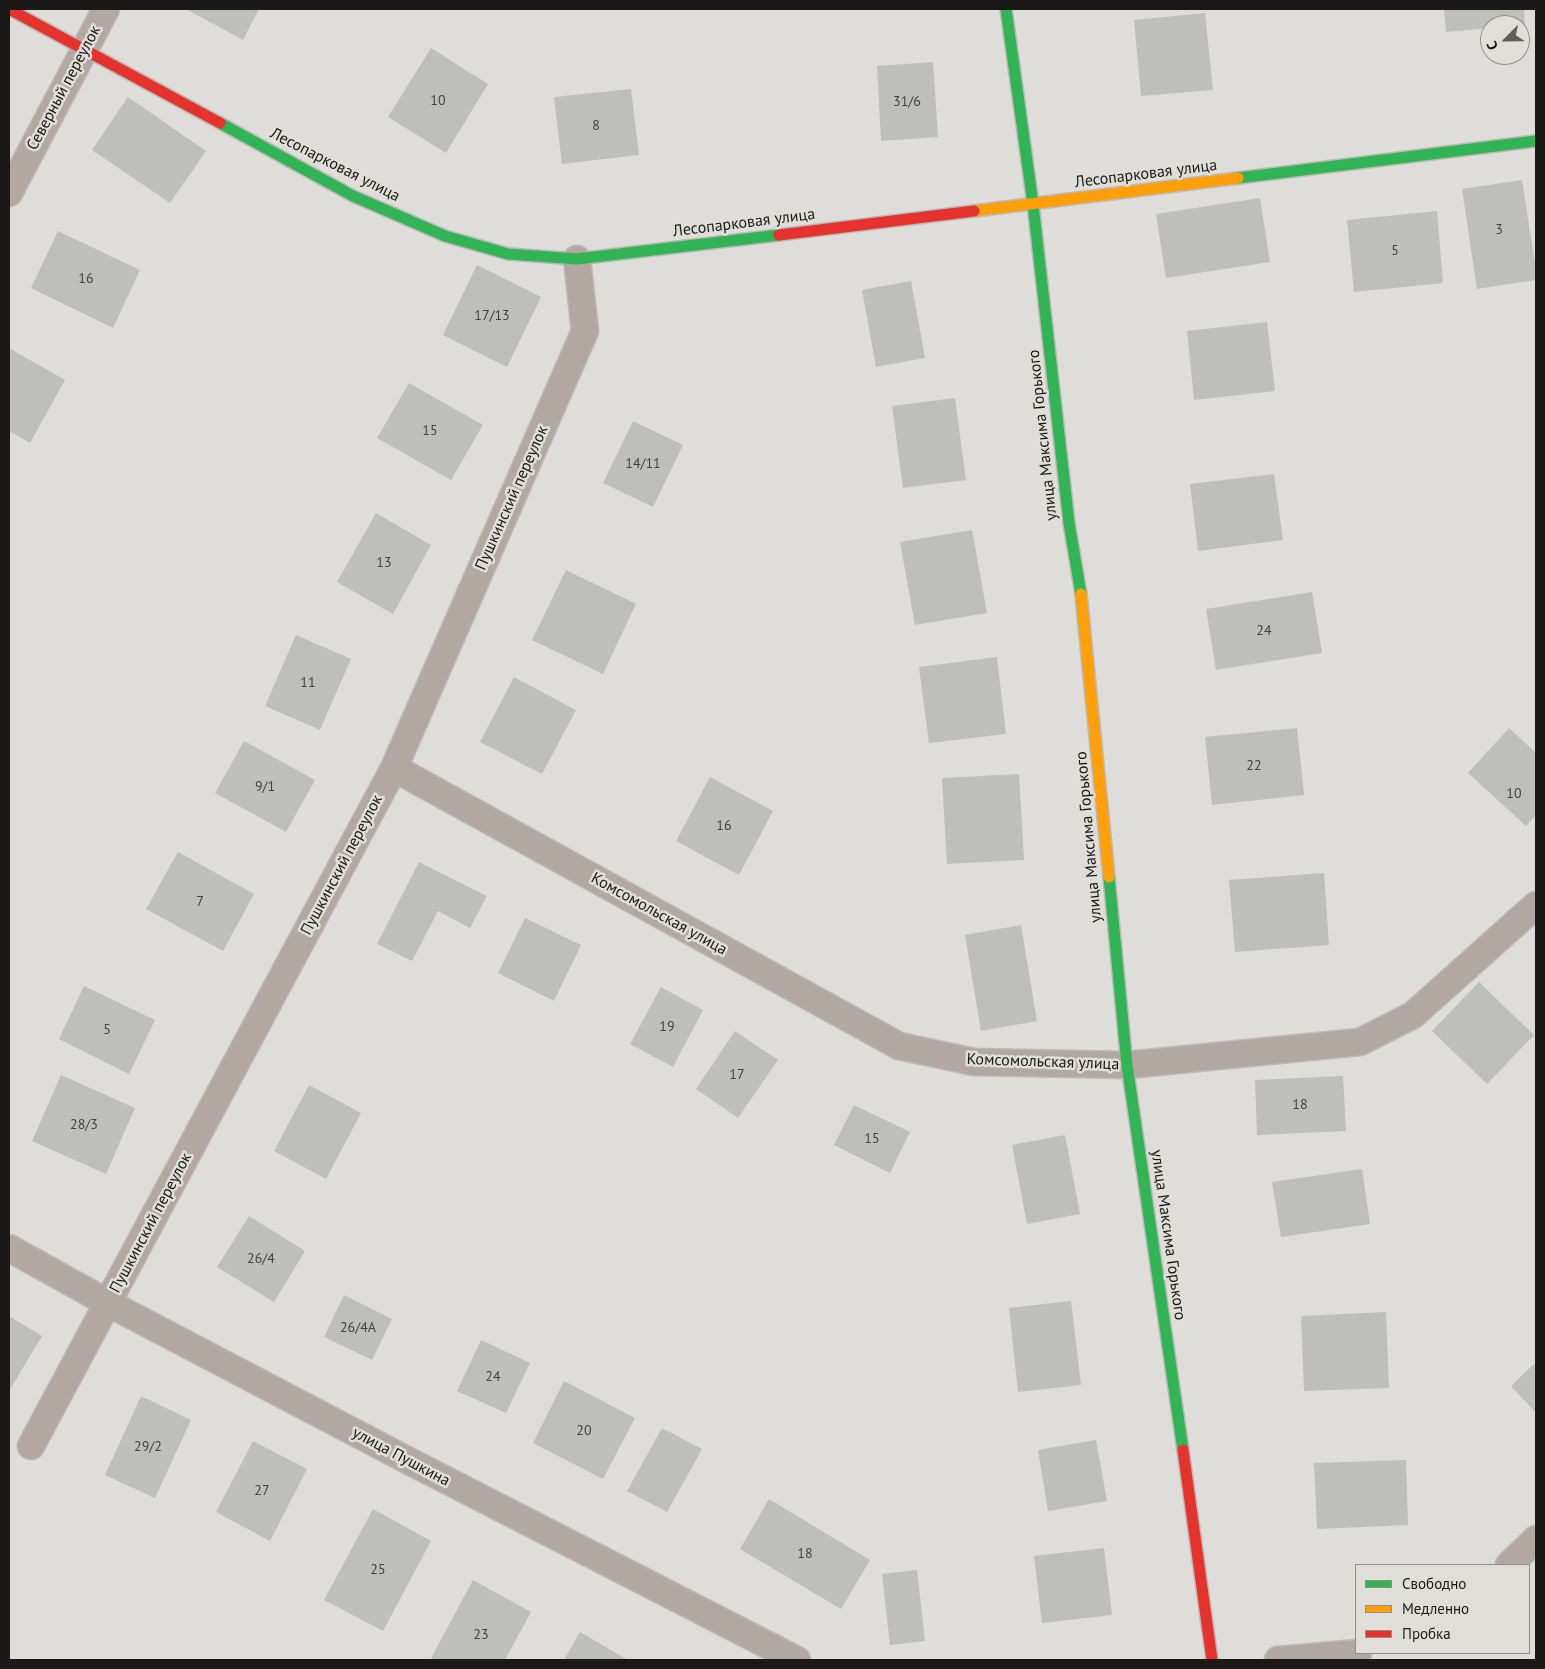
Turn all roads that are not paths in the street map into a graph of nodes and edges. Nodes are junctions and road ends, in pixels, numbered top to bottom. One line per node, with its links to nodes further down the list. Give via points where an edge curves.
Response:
1 (9, 9): 4 (street, Лесопарковая улица)
2 (106, 9): 4 (street, Северный переулок)
3 (1006, 9): 7 (street, улица Максима Горького)
4 (83, 50): 6 (street, Северный переулок); 8 (street, Лесопарковая улица, via 352,196 445,236 508,254)
5 (1536, 141): 7 (street, Лесопарковая улица)
6 (9, 193)
7 (1033, 204): 8 (street, Лесопарковая улица); 11 (street, улица Максима Горького, via 1069,523 1084,610)
8 (577, 259): 9 (street, Пушкинский переулок, via 584,331)
9 (394, 768): 11 (street, Комсомольская улица, via 899,1046 974,1062); 13 (street, Пушкинский переулок)
10 (1536, 905): 11 (street, Комсомольская улица, via 1413,1016 1360,1042)
11 (1127, 1065): 19 (street, улица Максима Горького)
12 (9, 1248): 13 (street, улица Пушкина)
13 (108, 1303): 14 (street, Пушкинский переулок); 18 (street, улица Пушкина)
14 (31, 1446)
15 (1536, 1539): 16 (street)
16 (1510, 1564)
17 (1355, 1653): 20 (street)
18 (796, 1660)
19 (1212, 1660)
20 (1278, 1660)

